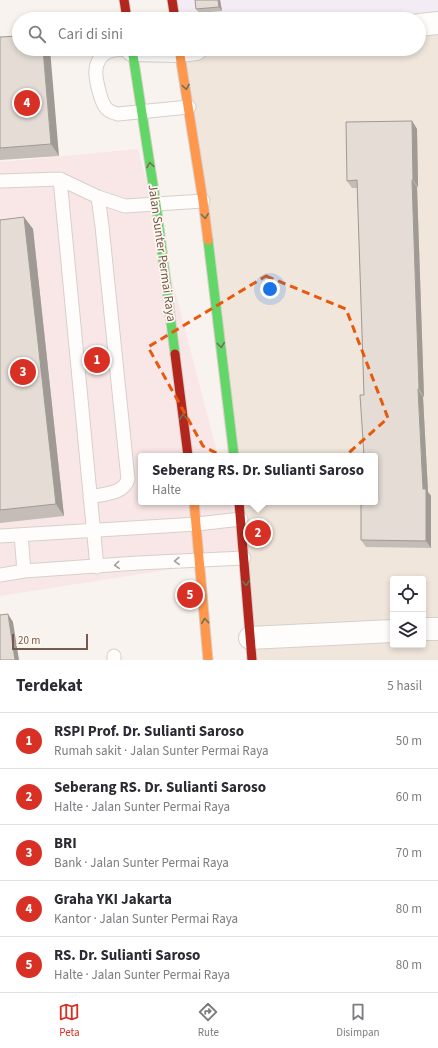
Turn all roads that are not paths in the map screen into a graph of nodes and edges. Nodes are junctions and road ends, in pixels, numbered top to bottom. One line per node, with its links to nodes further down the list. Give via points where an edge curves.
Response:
1 (124, 0): 3 (street)
2 (172, 0): 4 (street)
3 (126, 12)
4 (174, 12)
5 (438, 23): 6 (street)
6 (426, 24)
7 (102, 56): 11 (lane, via 98,61 96,71 102,103 108,110 118,114)
8 (133, 56): 11 (street, Jalan Sunter Permai Raya)
9 (185, 56): 10 (street, one-way to 10)
10 (189, 106): 11 (lane); 15 (street)
11 (141, 112): 16 (street, Jalan Sunter Permai Raya, one-way to 11)
12 (60, 179): 13 (lane); 14 (lane); 19 (lane)
13 (0, 181)
14 (98, 197): 16 (lane, via 125,206); 19 (lane, via 128,479 127,485 122,489)
15 (203, 201): 16 (lane); 18 (street, one-way to 18)
16 (156, 204): 17 (street, Jalan Sunter Permai Raya, one-way to 16)
17 (188, 453)
18 (234, 453)
19 (90, 497): 24 (lane)
20 (194, 505): 23 (street)
21 (239, 505): 22 (street)
22 (241, 519): 23 (lane); 27 (street)
23 (197, 524): 24 (lane); 28 (street)
24 (93, 530): 25 (lane); 29 (lane)
25 (21, 535): 26 (lane); 30 (lane)
26 (0, 536)
27 (244, 558): 28 (lane); 35 (street, one-way to 35)
28 (200, 560): 29 (lane, one-way to 29); 36 (street, one-way to 28)
29 (97, 567): 30 (lane)
30 (24, 571): 31 (lane)
31 (0, 575)
32 (426, 629): 33 (street)
33 (438, 629)
34 (390, 631): 35 (street)
35 (250, 638): 37 (street)
36 (208, 660)
37 (252, 660)

